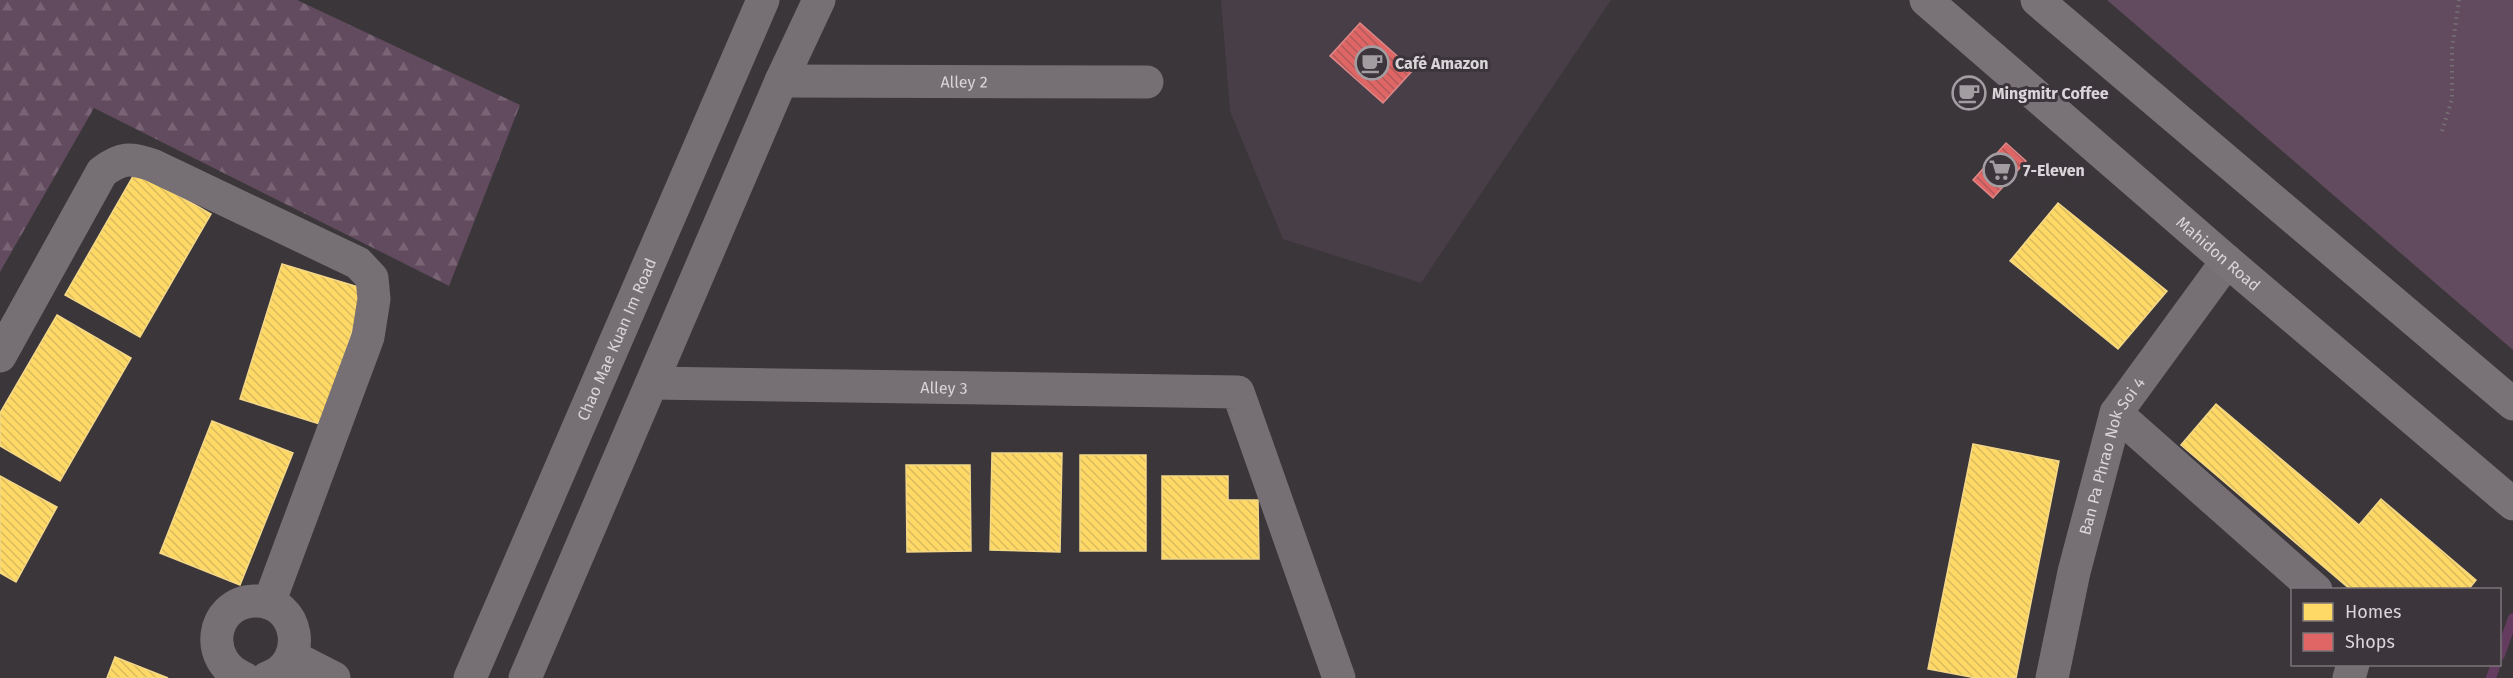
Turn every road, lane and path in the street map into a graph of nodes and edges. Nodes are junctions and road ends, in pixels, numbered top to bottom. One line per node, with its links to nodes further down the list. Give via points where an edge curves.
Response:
1 (763, 0): 21 (street, Chao Mae Kuan Im Road)
2 (819, 0): 6 (street)
3 (1926, 0): 9 (main road, Mahidon Road)
4 (2037, 0): 12 (main road)
5 (2459, 0): 8 (path, via 2452,49 2452,99)
6 (781, 81): 7 (street, Alley 2); 11 (street)
7 (1147, 82)
8 (2442, 131)
9 (2227, 261): 13 (street, Ban Pa Phrao Nok Soi 4); 14 (main road, Mahidon Road)
10 (0, 356): 16 (street, via 102,172 116,161 131,159 152,165 358,263 372,278 374,299 368,337)
11 (652, 383): 22 (street); 23 (street, Alley 3, via 1238,392)
12 (2513, 404)
13 (2116, 414): 15 (street); 24 (street, Ban Pa Phrao Nok Soi 4, via 2074,572)
14 (2512, 503)
15 (2314, 588)
16 (269, 603): 17 (street, via 290,619 295,631); 18 (street, via 243,603 232,609 218,630 219,656 226,667)
17 (293, 657): 19 (street, via 285,668); 20 (street)
18 (244, 678)
19 (267, 678)
20 (334, 678)
21 (470, 678)
22 (525, 678)
23 (1339, 678)
24 (2052, 678)

